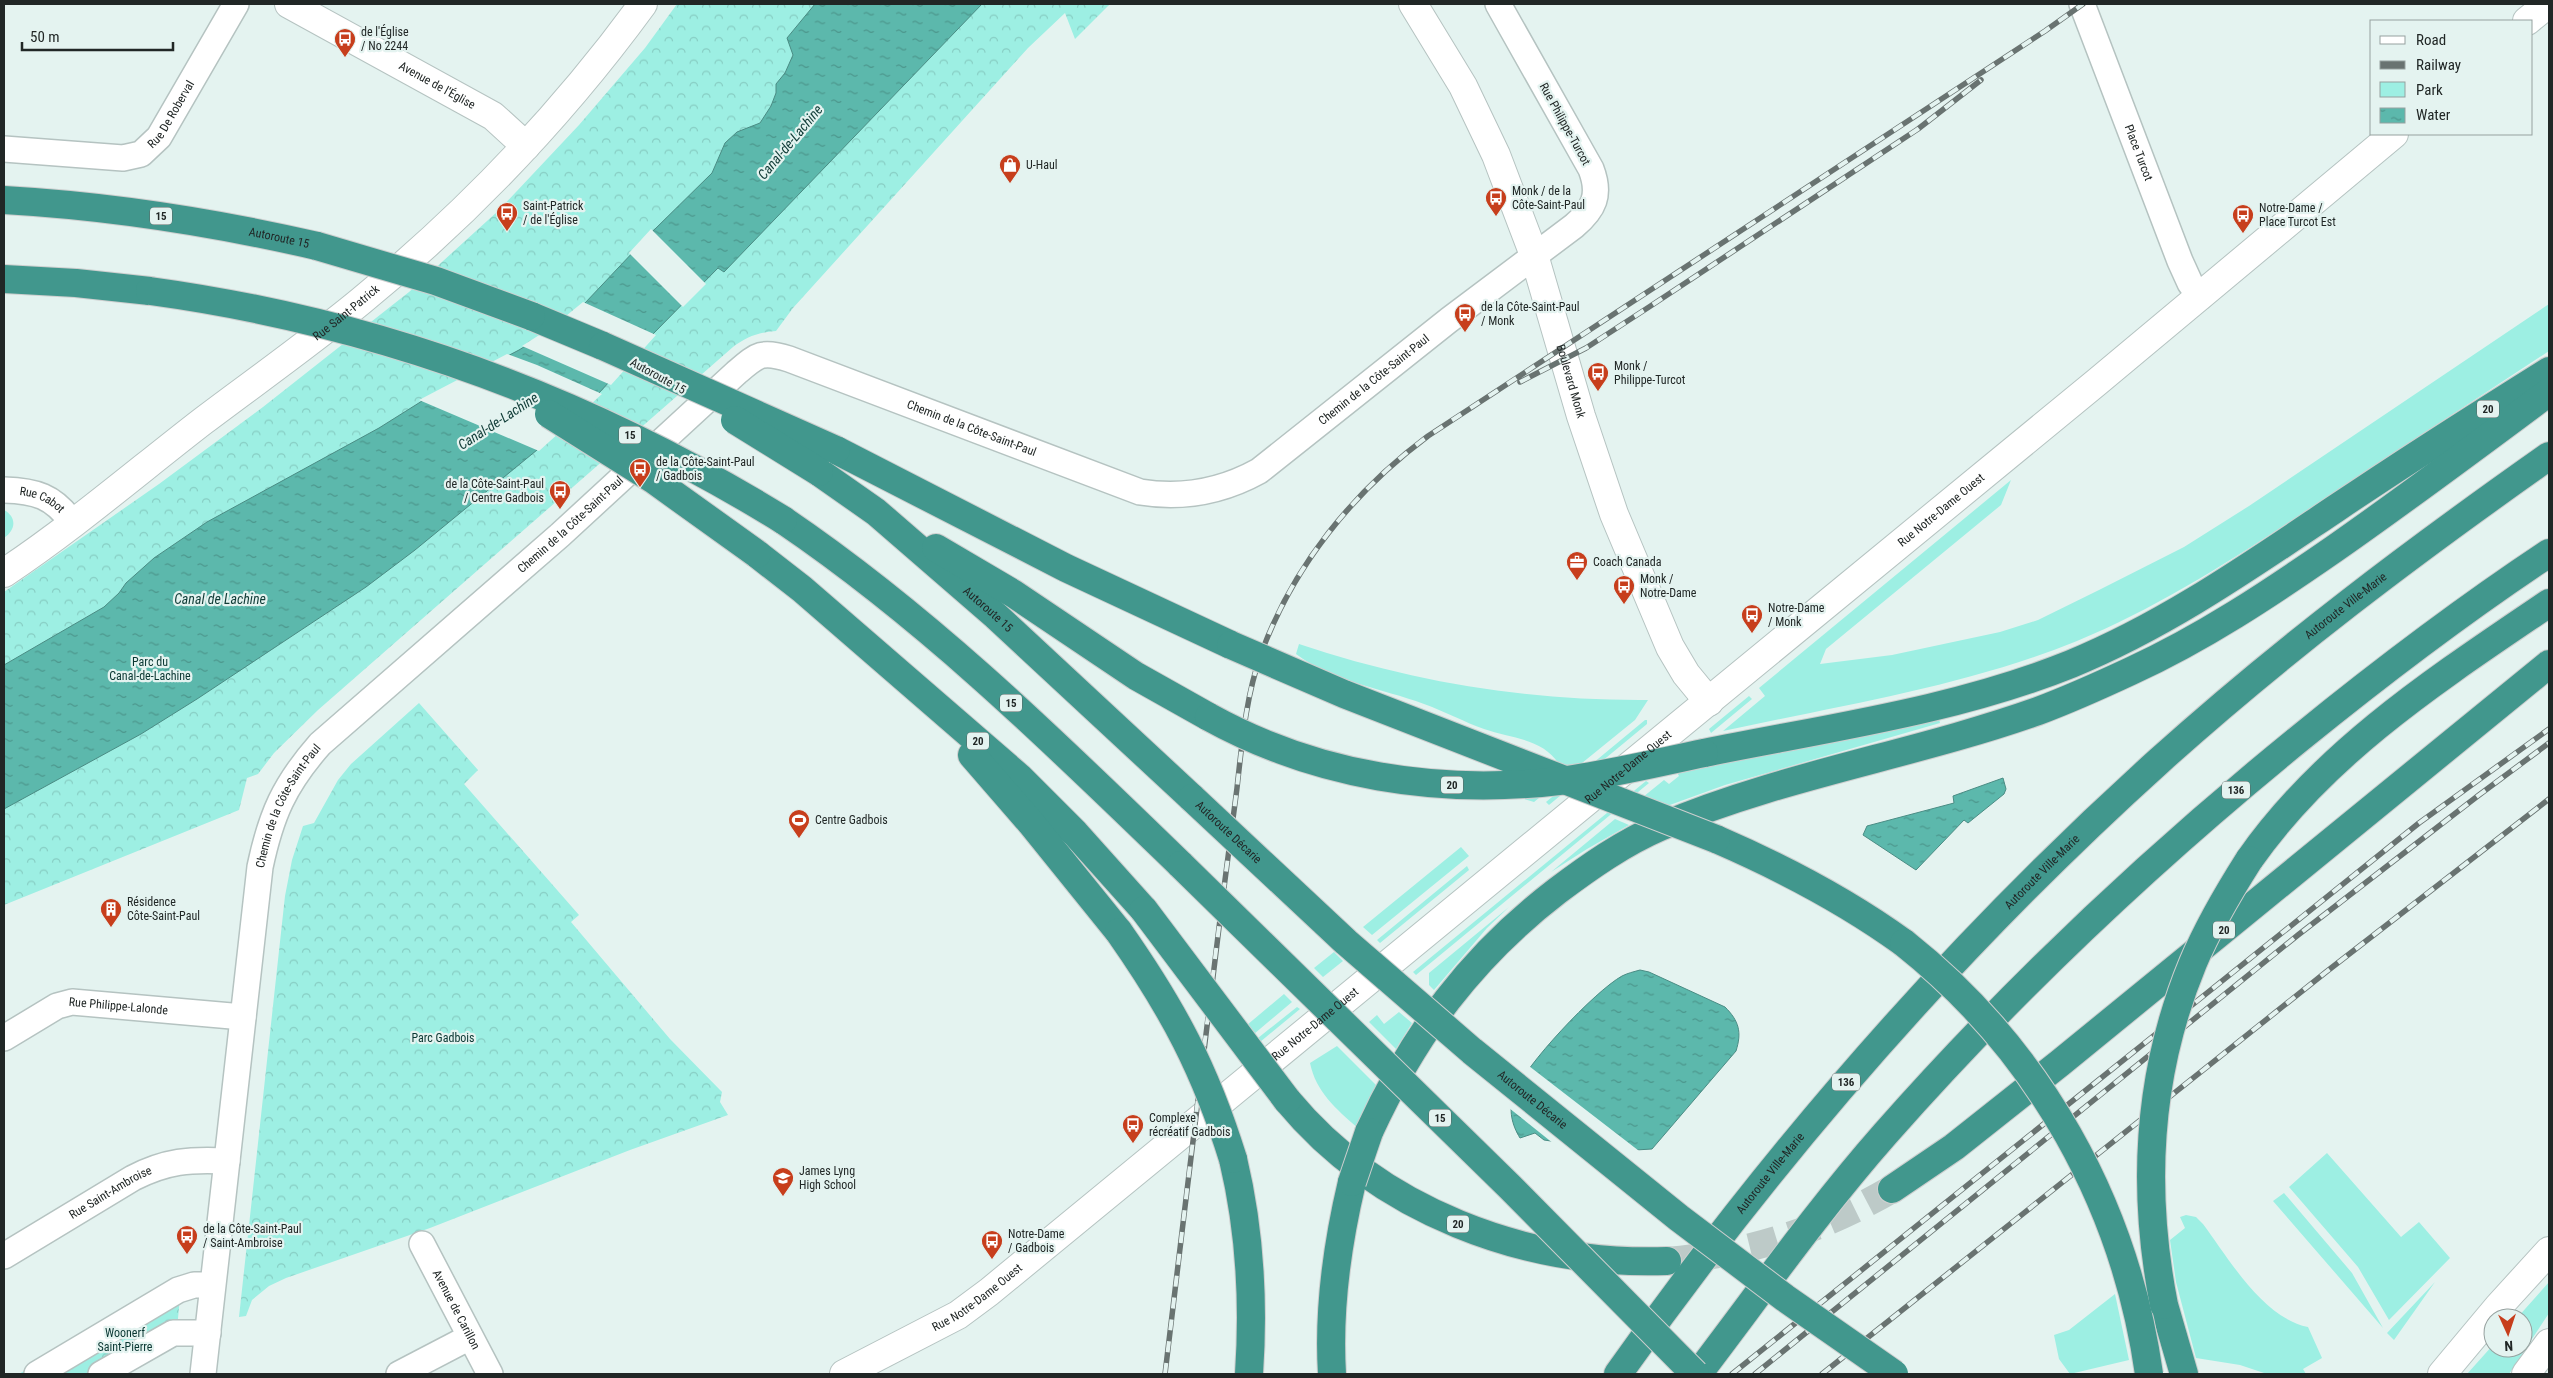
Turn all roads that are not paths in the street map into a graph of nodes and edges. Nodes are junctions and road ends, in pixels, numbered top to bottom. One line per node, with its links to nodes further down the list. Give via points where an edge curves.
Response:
1 (236, 4): 11 (street, Rue De Roberval, via 160,136 141,154 123,158)
2 (289, 4): 10 (main road, Avenue de l'Église, via 493,116)
3 (643, 4): 10 (main road, Rue Saint-Patrick, via 578,88)
4 (1413, 4): 13 (main road, Boulevard Monk, via 1478,116)
5 (1498, 4): 13 (street, Rue Philippe-Turcot, via 1591,169 1597,191 1596,200 1584,217)
6 (2082, 4): 15 (street, Place Turcot, via 2180,261)
7 (2548, 4): 8 (main road)
8 (2529, 20)
9 (2393, 135): 15 (main road, Rue Notre-Dame Ouest)
10 (526, 146): 23 (main road, Rue Saint-Patrick, via 442,230 360,301)
11 (4, 149)
12 (4, 200): 16 (highway, Autoroute 15 / 15, bridge, via 161,216 316,246 436,281)
13 (1534, 255): 29 (main road, Boulevard Monk, via 1578,406 1618,522 1670,647); 31 (street, Chemin de la Côte-Saint-Paul, via 1265,466 1232,484 1202,493 1168,495 1129,489 789,360 771,354 755,357 555,540 336,728 308,758 286,789 266,836)
14 (4, 279): 17 (highway, 15, bridge, via 113,287 224,303 358,334)
15 (2200, 297): 29 (main road, Rue Notre-Dame Ouest)
16 (603, 346): 22 (highway, Autoroute 15 / 15, bridge, via 678,386 818,472); 54 (highway, bridge, via 836,450 1066,568 1231,645 1344,694 1716,839 1848,905 1904,943 1954,986 1996,1031 2066,1129 2090,1175 2114,1233 2136,1304)
17 (469, 369): 28 (highway, 20, bridge, via 603,447 757,554); 43 (highway, 15, bridge, via 616,428 695,468 783,520 936,635 1181,865)
18 (2549, 371): 22 (highway, 20, bridge, via 2427,447 2211,591 2101,651 2036,677 1960,699 1559,781 1439,784 1362,774 1255,740 1136,676 1014,594)
19 (2549, 392): 51 (highway, bridge, via 2277,588 2136,668 2039,710 1693,814 1628,843 1516,924 1448,997 1411,1051 1369,1132 1352,1182 1342,1227 1330,1331)
20 (2549, 456): 52 (highway, Autoroute Ville-Marie / 136, via 2404,560 2287,652 2160,760 2043,871 1914,1005 1792,1145 1686,1279)
21 (4, 490): 23 (street, Rue Cabot, via 49,498)
22 (876, 512): 30 (highway, Autoroute 15 / 15, via 1015,633)
23 (72, 522): 25 (main road, Rue Saint-Patrick)
24 (2549, 553): 43 (highway, 136, via 2330,713 2238,788 2092,919 1972,1039 1884,1135)
25 (4, 573)
26 (2549, 604): 57 (highway, bridge, via 2425,690 2348,750 2306,789 2249,860 2193,962 2174,1019 2160,1077 2150,1150 2155,1255 2171,1333)
27 (2549, 664): 34 (highway, 20, via 2045,1075 1954,1147)
28 (914, 687): 38 (highway, 20, bridge, via 1019,777 1075,833 1144,910 1287,1100 1329,1143 1372,1176 1454,1223 1524,1246 1581,1257); 50 (highway, bridge, via 1031,823 1118,932 1154,982 1190,1046 1219,1113 1246,1221 1251,1277)
29 (1708, 702): 49 (main road, Rue Notre-Dame Ouest, via 989,1292 958,1315)
30 (1192, 798): 53 (highway, Autoroute Décarie / 15, bridge, via 1346,942 1472,1051 1679,1218)
31 (243, 1017): 32 (street, Rue Philippe-Lalonde, via 72,1002 57,1006); 33 (street, Chemin de la Côte-Saint-Paul)
32 (4, 1038)
33 (227, 1161): 37 (street, Rue Saint-Ambroise, via 189,1160 152,1169); 39 (street, Chemin de la Côte-Saint-Paul)
34 (1892, 1189)
35 (422, 1244): 41 (street, Avenue de Carillon)
36 (2549, 1251): 58 (main road)
37 (4, 1256)
38 (1667, 1261)
39 (212, 1285): 40 (street, Chemin de la Côte-Saint-Paul); 44 (street, via 194,1285 178,1290)
40 (208, 1333): 45 (street, via 172,1333); 46 (street, Chemin de la Côte-Saint-Paul)
41 (470, 1337): 47 (street); 48 (street, Avenue de Carillon)
42 (2549, 1343): 59 (main road)
43 (1699, 1372)
44 (37, 1374)
45 (101, 1374)
46 (203, 1374)
47 (399, 1374)
48 (490, 1374)
49 (844, 1374)
50 (1249, 1374)
51 (1332, 1374)
52 (1618, 1374)
53 (1894, 1374)
54 (2149, 1374)
55 (2168, 1374): 56 (highway)
56 (2179, 1374)
57 (2184, 1374)
58 (2442, 1374)
59 (2526, 1374)

